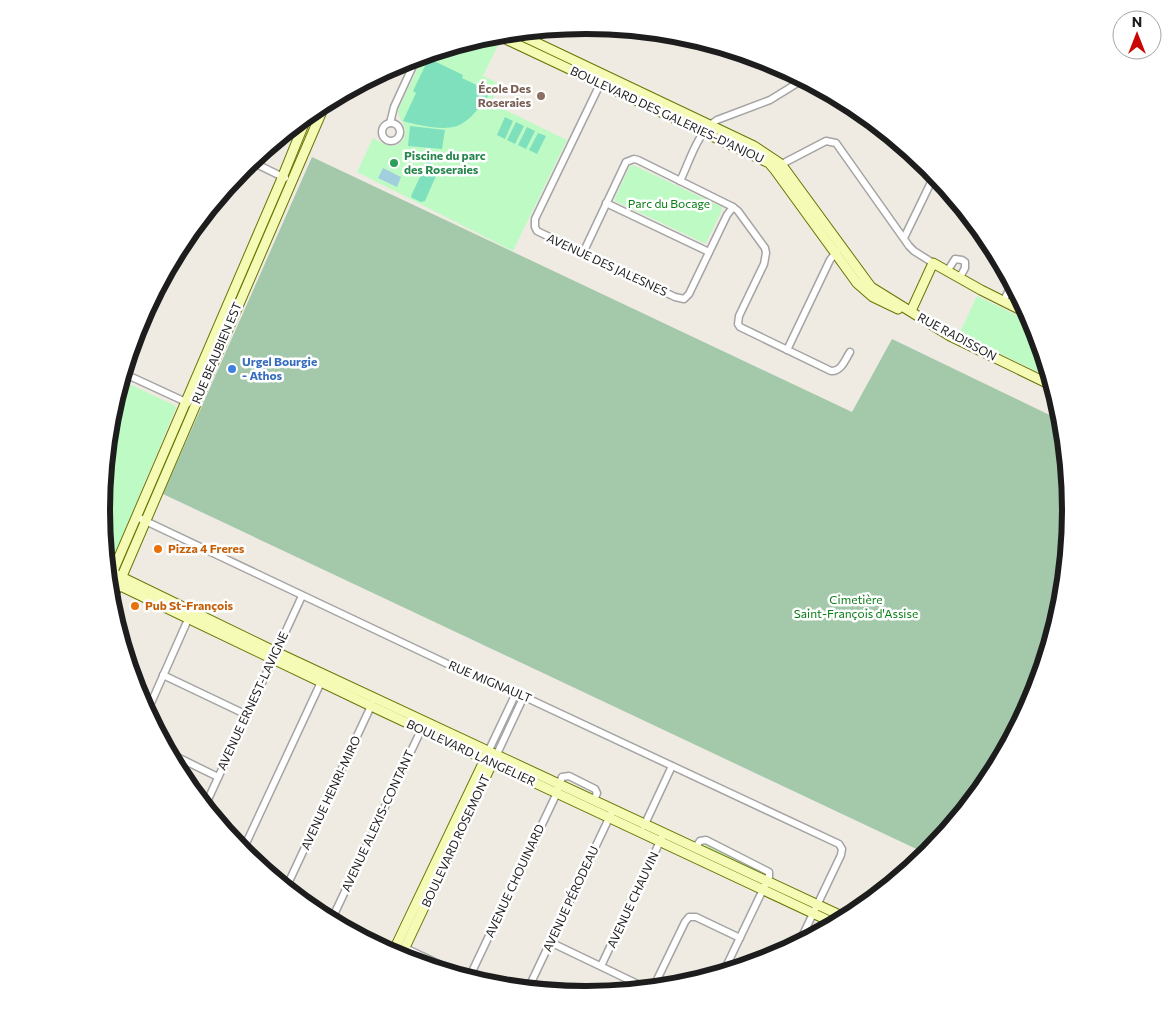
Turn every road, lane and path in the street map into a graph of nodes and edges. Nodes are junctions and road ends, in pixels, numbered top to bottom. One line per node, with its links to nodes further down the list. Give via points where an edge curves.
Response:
1 (525, 38): 4 (street, BOULEVARD DES GALERIES-D'ANJOU)
2 (510, 40): 4 (street, BOULEVARD DES GALERIES-D'ANJOU)
3 (412, 67): 7 (street, via 394,106)
4 (602, 79): 9 (street, BOULEVARD DES GALERIES-D'ANJOU); 22 (street, AVENUE DES JALESNES, via 534,224 541,234)
5 (797, 83): 9 (street, via 770,100 717,120)
6 (321, 114): 14 (street, RUE BEAUBIEN EST)
7 (390, 123)
8 (303, 127): 12 (street, RUE BEAUBIEN EST)
9 (706, 129): 11 (street, BOULEVARD DES GALERIES-D'ANJOU, via 762,150); 13 (street)
10 (257, 165): 12 (street)
11 (778, 167): 18 (street, via 826,141 836,142); 20 (street, BOULEVARD DES GALERIES-D'ANJOU)
12 (282, 177): 14 (street); 19 (street, RUE BEAUBIEN EST)
13 (680, 180): 16 (street, via 638,160 630,160); 17 (street)
14 (292, 181): 19 (street, RUE BEAUBIEN EST)
15 (931, 182): 18 (street)
16 (606, 203): 21 (street); 22 (street)
17 (733, 207): 21 (street, AVENUE DES JALESNES); 30 (street, via 766,253 738,324)
18 (904, 238): 23 (street, via 914,251)
19 (261, 240): 34 (street, RUE BEAUBIEN EST)
20 (838, 250): 29 (street, BOULEVARD DES GALERIES-D'ANJOU, via 871,287); 30 (street, via 830,260)
21 (709, 252): 22 (street, AVENUE DES JALESNES, via 690,294 684,299)
22 (583, 253)
23 (933, 263): 24 (street); 29 (street, RUE RADISSON)
24 (948, 270): 25 (street); 25 (street, via 955,259 960,259 965,268)
25 (960, 277): 27 (street)
26 (1009, 291): 27 (street)
27 (1003, 302): 28 (street)
28 (1016, 308)
29 (910, 312): 33 (street, RUE RADISSON, via 950,336)
30 (787, 350): 31 (street, via 834,371 840,368)
31 (850, 352)
32 (129, 376): 34 (street)
33 (1044, 382)
34 (190, 404): 35 (street, RUE BEAUBIEN EST)
35 (141, 519): 36 (street, RUE BEAUBIEN EST); 38 (street, RUE BEAUBIEN EST); 40 (street, RUE MIGNAULT)
36 (114, 569)
37 (115, 579): 38 (street, BOULEVARD LANGELIER)
38 (120, 581): 39 (street, RUE BEAUBIEN EST); 41 (street, BOULEVARD LANGELIER)
39 (117, 589)
40 (302, 596): 42 (street, AVENUE ERNEST-LAVIGNE); 45 (street, RUE MIGNAULT)
41 (190, 615): 42 (street, BOULEVARD LANGELIER); 43 (street)
42 (275, 655): 44 (street, BOULEVARD LANGELIER); 49 (street, AVENUE ERNEST-LAVIGNE)
43 (163, 675): 48 (street); 49 (street)
44 (323, 678): 47 (street, BOULEVARD LANGELIER); 60 (street)
45 (516, 693): 46 (street, RUE MIGNAULT); 51 (street, BOULEVARD ROSEMONT)
46 (524, 696): 51 (street, BOULEVARD ROSEMONT); 53 (street, RUE MIGNAULT)
47 (373, 702): 50 (street, BOULEVARD LANGELIER); 61 (street, AVENUE HENRI-MIRO)
48 (151, 703)
49 (247, 715): 54 (street, AVENUE ERNEST-LAVIGNE)
50 (423, 725): 51 (street, BOULEVARD LANGELIER); 64 (street, AVENUE ALEXIS-CONTANT)
51 (491, 756): 55 (street, BOULEVARD LANGELIER); 70 (street, BOULEVARD ROSEMONT); 71 (street, BOULEVARD ROSEMONT)
52 (180, 758): 54 (street)
53 (672, 766): 58 (street); 63 (street, RUE MIGNAULT, via 837,843 841,847 841,855)
54 (218, 777): 56 (street, AVENUE ERNEST-LAVIGNE)
55 (558, 788): 57 (street, BOULEVARD LANGELIER); 57 (street, BOULEVARD LANGELIER, via 594,800); 75 (street, AVENUE CHOUINARD)
56 (207, 799)
57 (612, 813): 58 (street, BOULEVARD LANGELIER); 69 (street, AVENUE PÉRODEAU)
58 (643, 828): 59 (street, BOULEVARD LANGELIER)
59 (662, 837): 62 (street, BOULEVARD LANGELIER); 62 (street, BOULEVARD LANGELIER, via 695,848); 74 (street, AVENUE CHAUVIN)
60 (246, 844)
61 (289, 882)
62 (765, 885): 63 (street, BOULEVARD LANGELIER); 68 (street)
63 (816, 909): 65 (street, BOULEVARD LANGELIER); 66 (street, BOULEVARD LANGELIER); 67 (street)
64 (334, 914)
65 (836, 915)
66 (829, 919)
67 (805, 933)
68 (740, 938): 73 (street); 76 (street, via 696,917 689,917)
69 (550, 942): 74 (street); 77 (street, AVENUE PÉRODEAU)
70 (396, 946)
71 (405, 948): 72 (street)
72 (429, 960)
73 (727, 965)
74 (601, 966): 78 (street)
75 (473, 972)
76 (657, 981)
77 (531, 983)
78 (636, 983)

